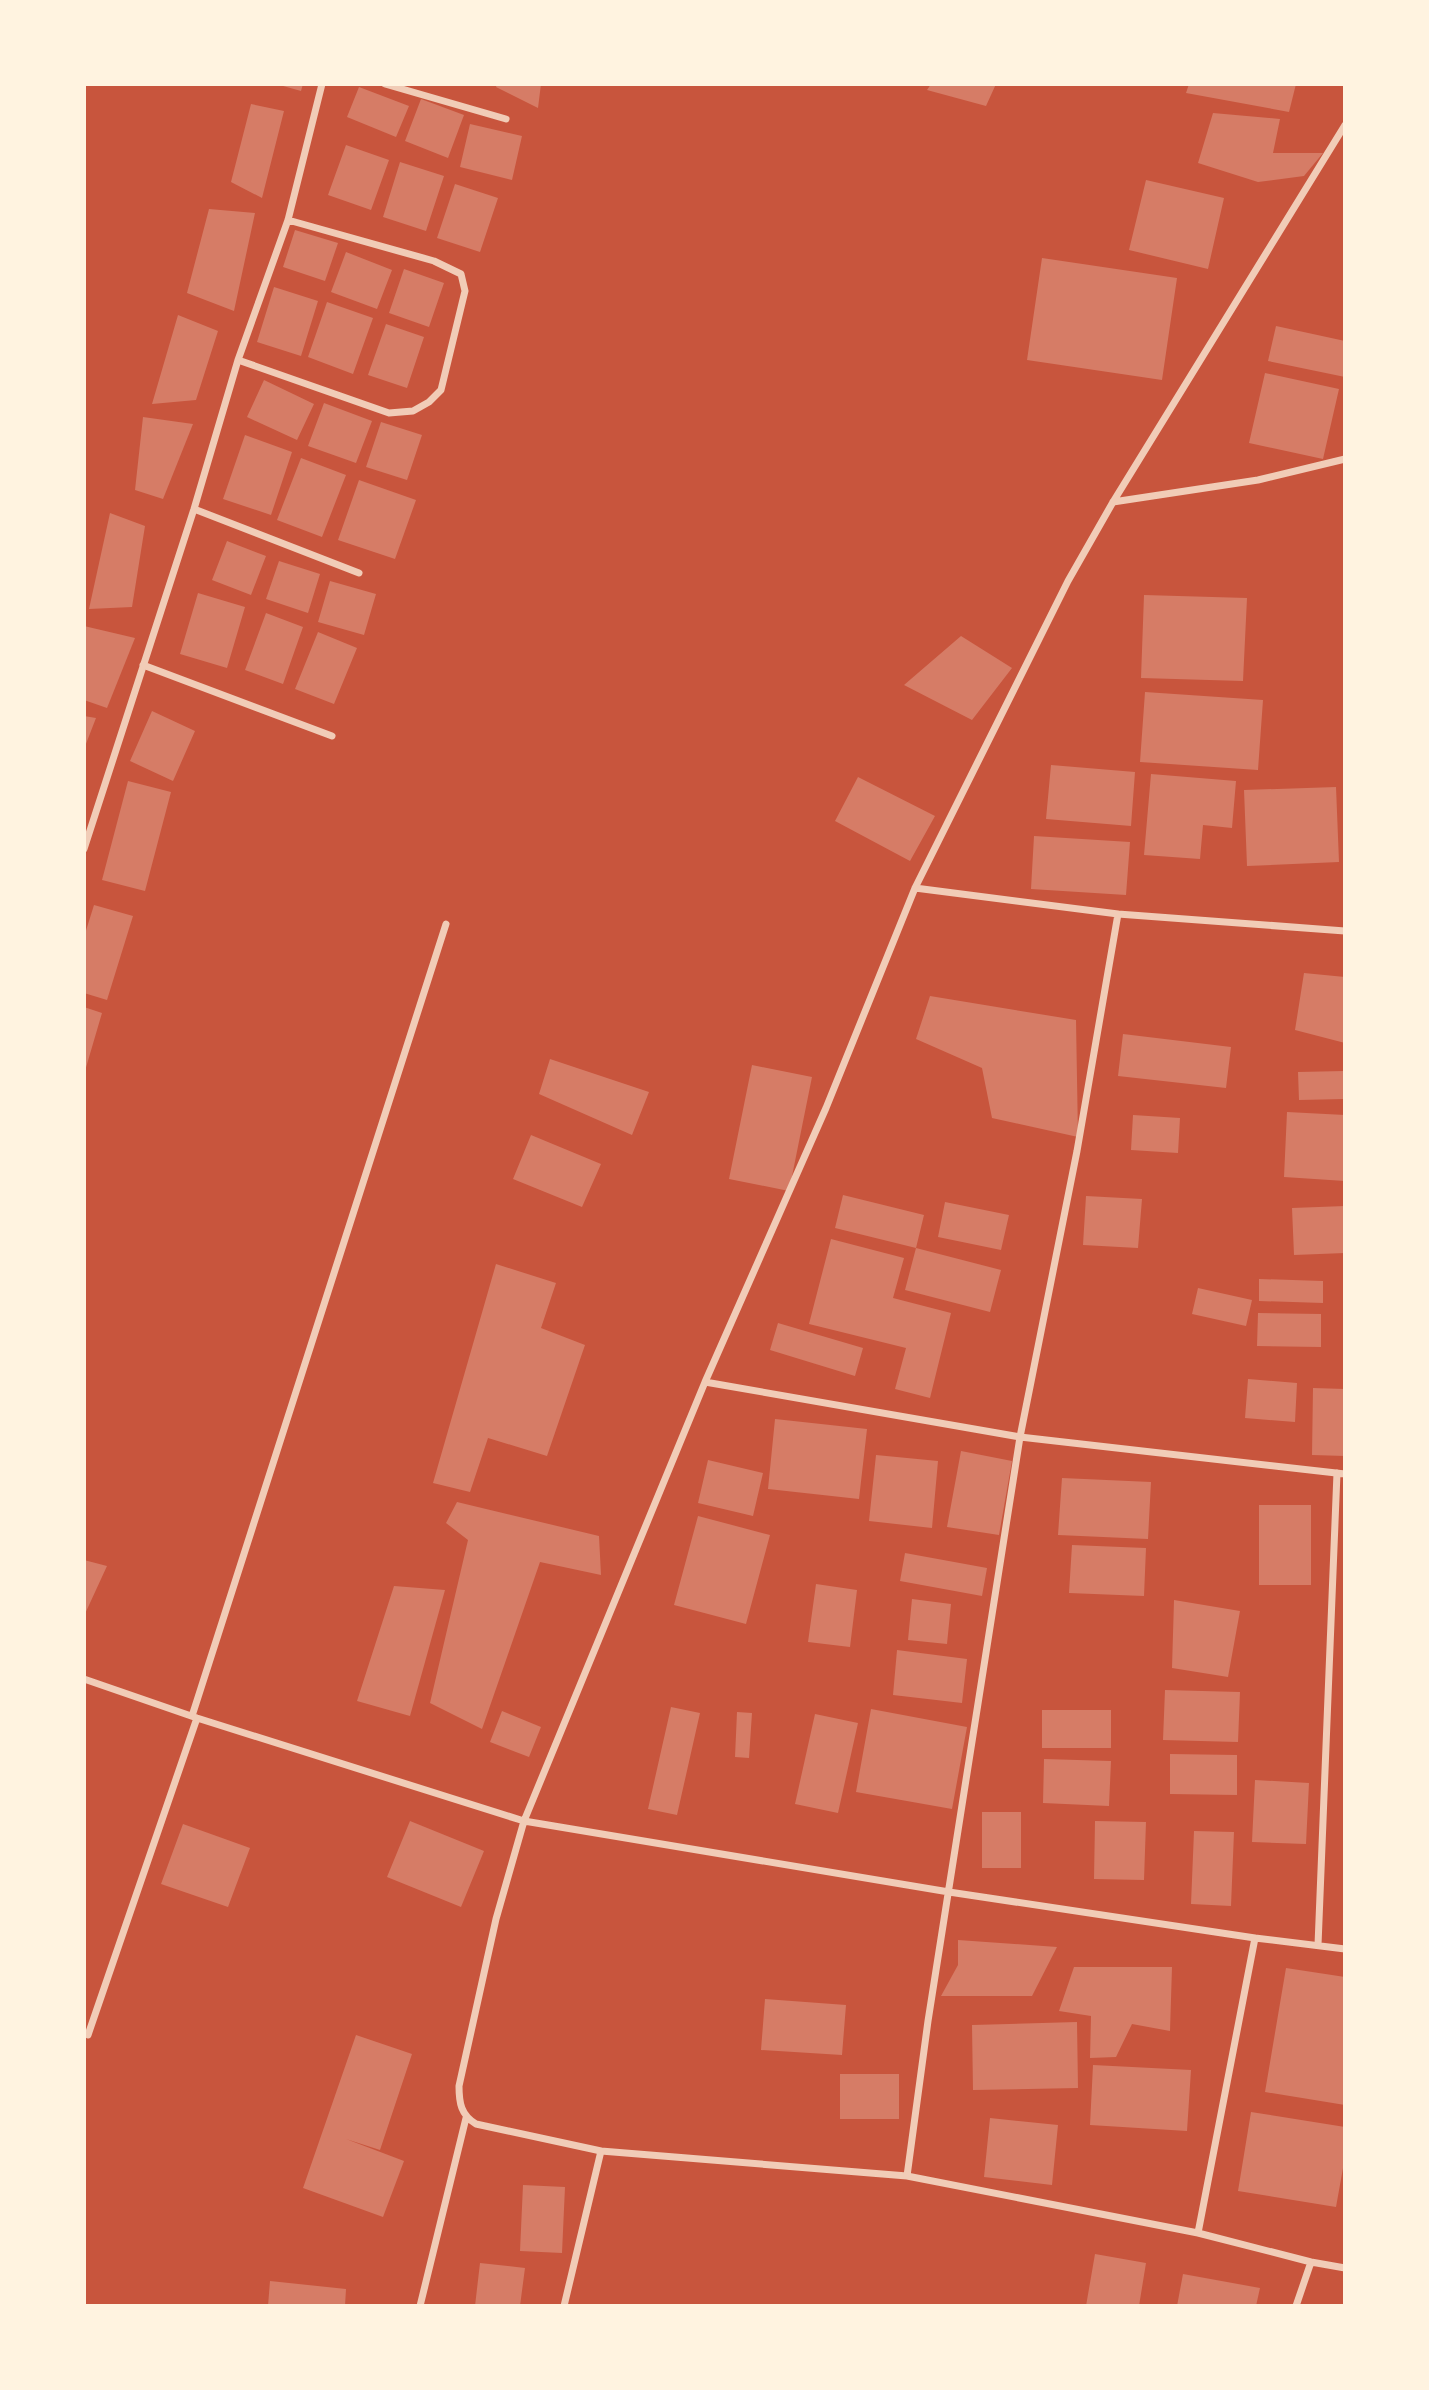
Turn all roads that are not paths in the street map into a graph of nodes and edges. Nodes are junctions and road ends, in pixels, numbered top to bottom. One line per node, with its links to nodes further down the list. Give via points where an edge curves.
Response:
1 (322, 84): 5 (street)
2 (386, 84): 3 (street)
3 (506, 120)
4 (1345, 125): 8 (street)
5 (288, 219): 6 (street); 6 (street, via 434,261 461,274 466,291 441,390 413,411 389,413)
6 (239, 360): 9 (street)
7 (1345, 459): 8 (street, via 1258,480)
8 (1113, 502): 14 (street, via 1068,581)
9 (194, 509): 10 (street); 11 (street)
10 (359, 573)
11 (144, 665): 12 (street); 13 (street)
12 (332, 736)
13 (84, 849)
14 (915, 888): 15 (street); 18 (street, via 826,1108)
15 (1118, 914): 17 (street); 19 (street)
16 (446, 924): 22 (street)
17 (1345, 931)
18 (705, 1382): 19 (street); 23 (street)
19 (1020, 1437): 20 (street); 24 (street)
20 (1341, 1473): 26 (street)
21 (84, 1679): 22 (street)
22 (194, 1717): 23 (street); 28 (street)
23 (524, 1821): 24 (street); 29 (street, via 495,1919 458,2086 458,2103)
24 (949, 1892): 25 (street); 31 (street)
25 (1255, 1938): 26 (street); 32 (street)
26 (1318, 1945): 27 (street)
27 (1345, 1949)
28 (88, 2035)
29 (466, 2118): 30 (street); 35 (street)
30 (601, 2151): 31 (street); 36 (street)
31 (907, 2176): 32 (street)
32 (1198, 2233): 33 (street)
33 (1311, 2262): 34 (street); 37 (street)
34 (1345, 2268)
35 (421, 2306)
36 (564, 2306)
37 (1297, 2306)

